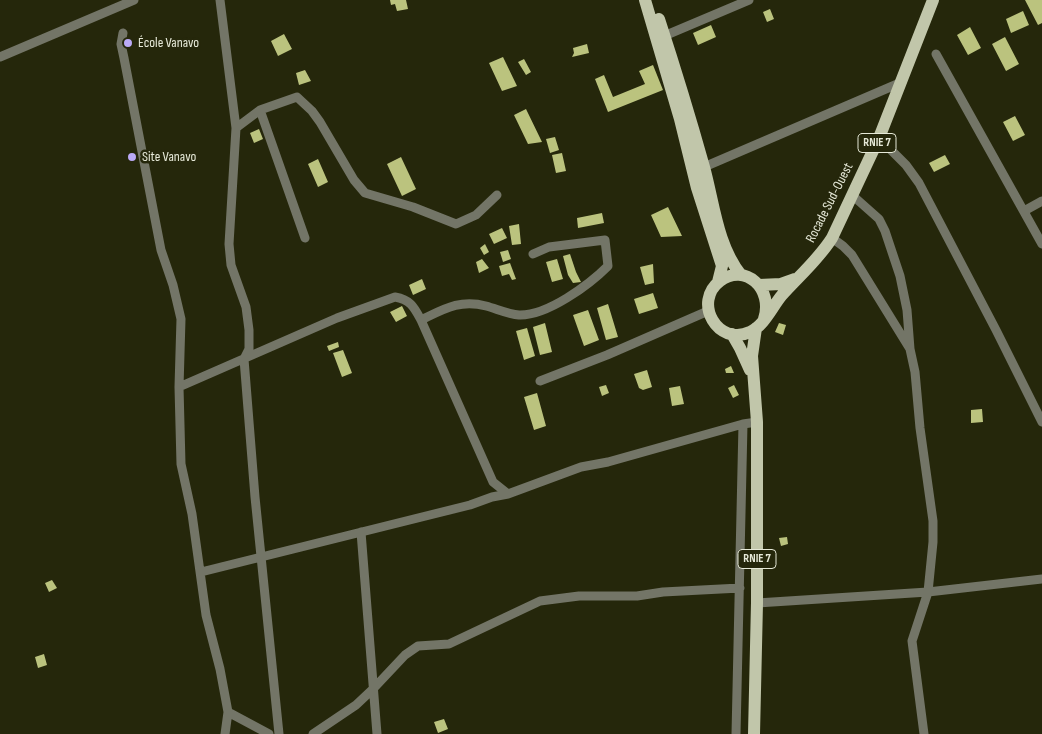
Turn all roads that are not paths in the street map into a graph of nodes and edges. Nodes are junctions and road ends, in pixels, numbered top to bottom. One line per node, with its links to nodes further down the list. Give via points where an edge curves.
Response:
1 (134, 0): 10 (street)
2 (220, 0): 13 (street)
3 (644, 0): 26 (main road, via 722,266)
4 (652, 0): 8 (main road)
5 (749, 0): 8 (street)
6 (933, 0): 11 (main road, Rocade Sud-Ouest / RNIE 7)
7 (123, 33): 36 (street, via 121,44 161,250 181,319)
8 (664, 36): 15 (main road)
9 (936, 54): 19 (street)
10 (0, 57)
11 (902, 82): 14 (main road, Rocade Sud-Ouest / RNIE 7); 15 (street)
12 (260, 110): 13 (street); 16 (street, via 297,97 320,122 364,193 456,224 476,215); 20 (street)
13 (236, 128): 33 (street, via 229,244 249,330 249,349)
14 (879, 138): 17 (main road, Rocade Sud-Ouest / RNIE 7); 38 (street, via 906,164 919,183)
15 (704, 168): 24 (main road, via 728,255)
16 (497, 195)
17 (852, 195): 21 (main road, Rocade Sud-Ouest / RNIE 7); 32 (street, via 879,219 885,231 902,284)
18 (1042, 202): 19 (street)
19 (1024, 211): 22 (street)
20 (305, 238)
21 (832, 238): 25 (main road, Rocade Sud-Ouest / RNIE 7); 32 (street, via 852,256)
22 (1042, 244)
23 (533, 254): 29 (street, via 549,247 605,240 608,266 572,295 541,311 517,315 474,303 462,303)
24 (741, 275): 26 (main road); 27 (main road)
25 (802, 276): 27 (main road, Rocade Sud-Ouest, via 781,284); 30 (main road, Rocade Sud-Ouest)
26 (718, 282): 28 (main road, via 708,298)
27 (760, 285): 30 (main road, RNIE 7, via 767,310)
28 (708, 311): 31 (main road, RNIE 7, via 715,325); 34 (street)
29 (421, 320): 33 (street, via 413,306 405,299 395,297 337,318); 40 (street, via 493,482)
30 (760, 323): 31 (main road, via 749,333); 35 (main road, RNIE 7, via 752,356)
31 (732, 334): 35 (main road, RNIE 7)
32 (910, 349): 46 (street, via 933,521)
33 (244, 359): 36 (street); 42 (street)
34 (540, 381)
35 (755, 384): 37 (main road, RNIE 7)
36 (179, 387): 43 (street, via 181,464)
37 (757, 422): 39 (street); 47 (main road, RNIE 7)
38 (1042, 422)
39 (743, 424): 40 (street, via 582,467); 45 (street)
40 (508, 494): 41 (street)
41 (362, 532): 42 (street); 48 (street)
42 (262, 557): 43 (street); 52 (street)
43 (201, 572): 49 (street, via 206,615)
44 (1042, 579): 46 (street)
45 (740, 588): 48 (street, via 540,601 449,644 418,646); 55 (street)
46 (928, 592): 47 (street); 57 (street, via 912,642)
47 (757, 603): 56 (main road, RNIE 7)
48 (373, 689): 53 (street); 54 (street)
49 (228, 712): 50 (street); 51 (street)
50 (225, 734)
51 (268, 734)
52 (279, 734)
53 (313, 734)
54 (377, 734)
55 (736, 734)
56 (754, 734)
57 (924, 734)

